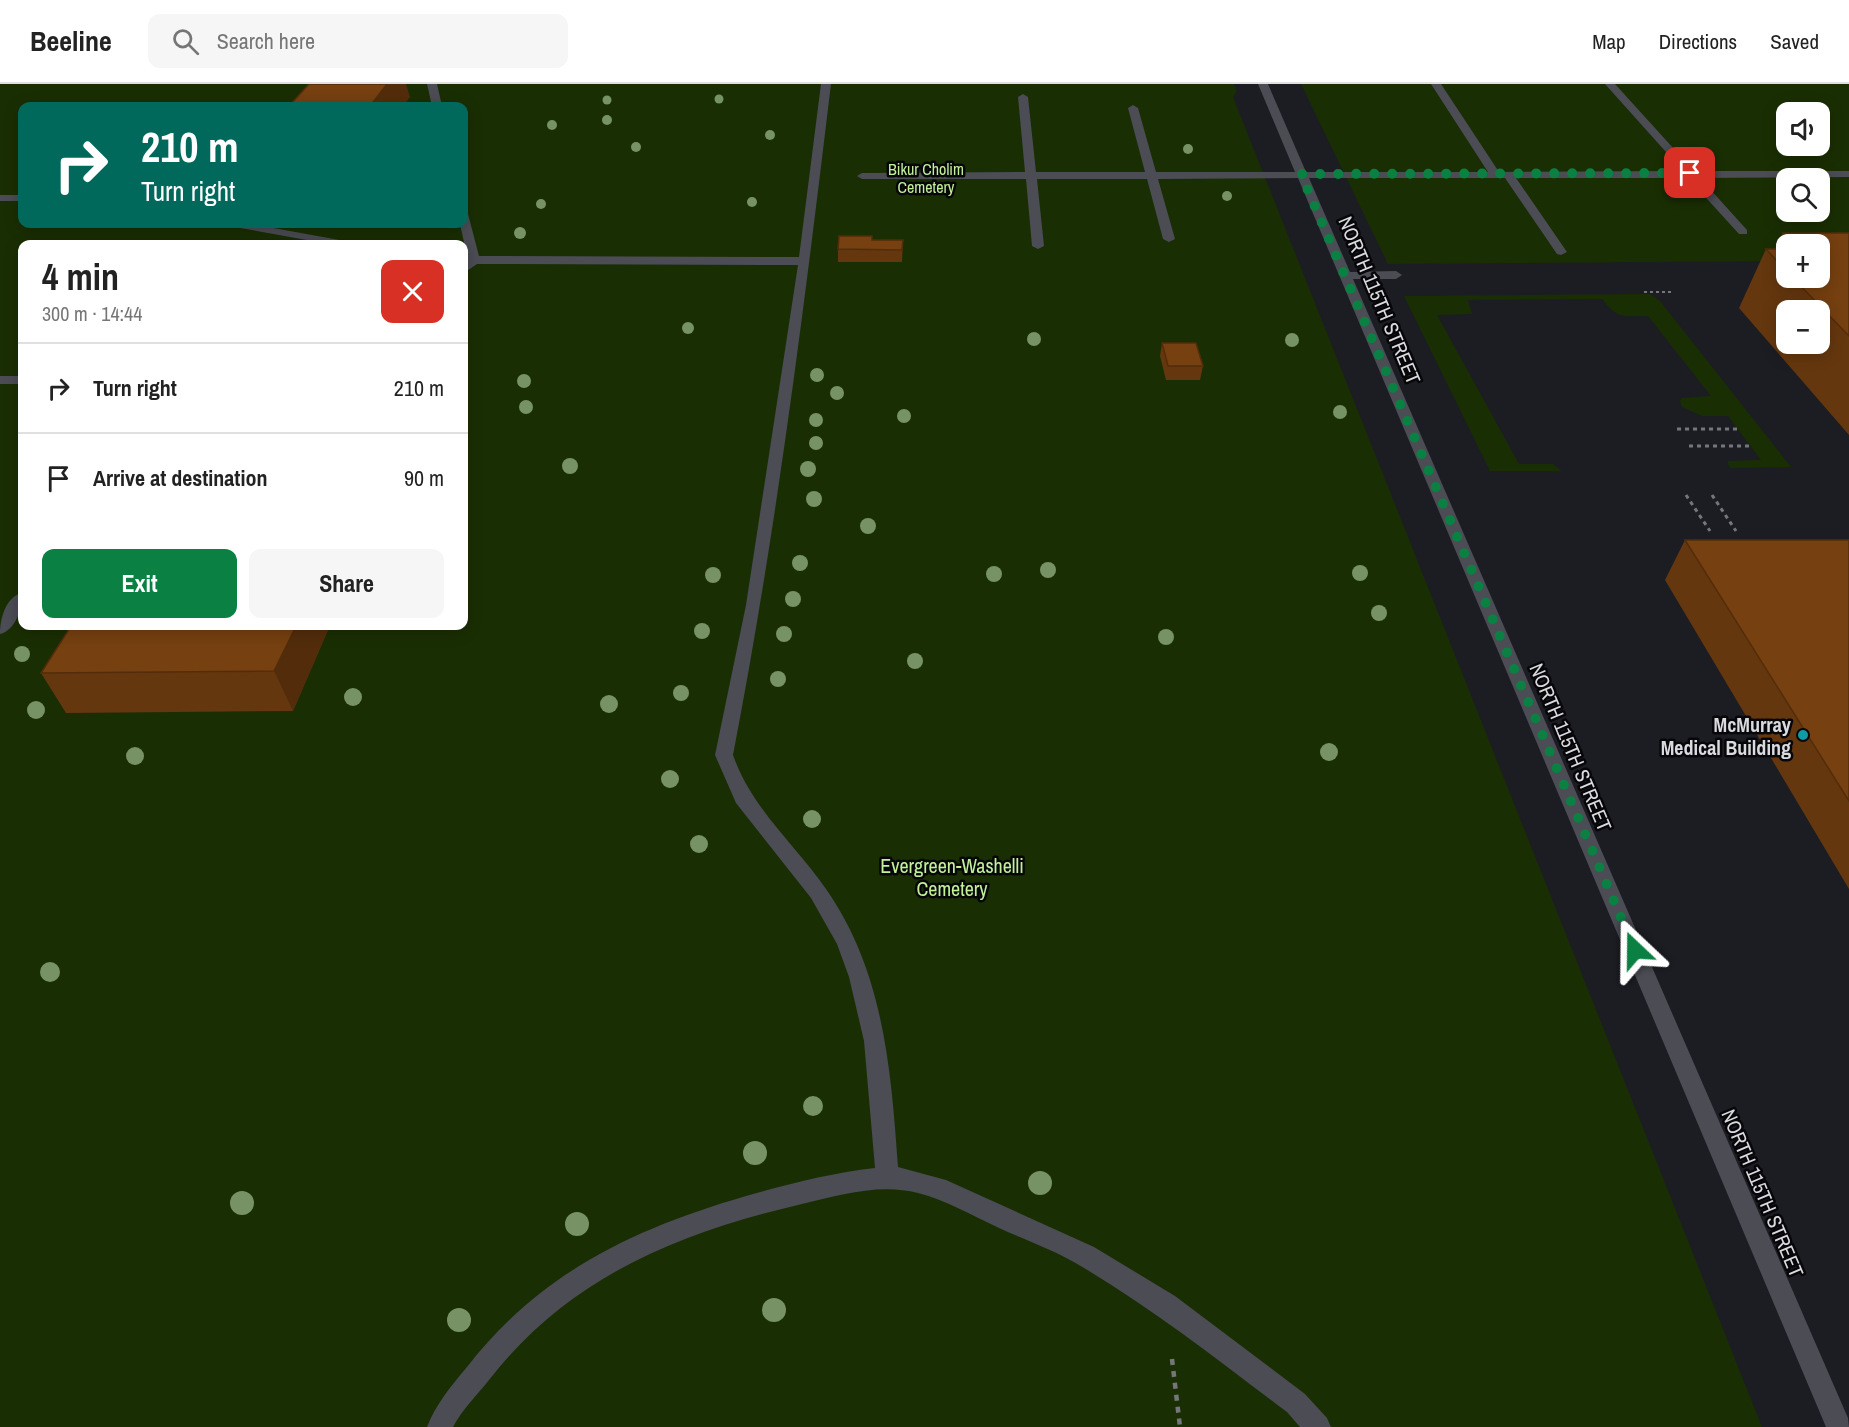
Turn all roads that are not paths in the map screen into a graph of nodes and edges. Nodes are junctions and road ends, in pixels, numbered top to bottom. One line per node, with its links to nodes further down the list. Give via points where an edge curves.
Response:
1 (432, 84): 7 (street)
2 (826, 84): 24 (street)
3 (1263, 84): 11 (street, NORTH 115TH STREET)
4 (1436, 84): 9 (street)
5 (1610, 84): 10 (street)
6 (1023, 96): 13 (street)
7 (436, 102)
8 (1134, 108): 14 (street)
9 (1501, 173): 10 (street); 11 (street); 23 (street)
10 (1690, 173): 12 (street); 19 (street)
11 (1301, 174): 14 (street); 27 (street, NORTH 115TH STREET)
12 (1849, 174)
13 (1032, 175): 14 (street); 15 (street); 22 (street)
14 (1152, 175): 20 (street)
15 (862, 176)
16 (0, 198): 17 (street)
17 (18, 198)
18 (257, 228): 21 (street)
19 (1743, 232)
20 (1169, 239)
21 (323, 240)
22 (1038, 246)
23 (1561, 252)
24 (804, 261): 25 (street); 32 (street, via 754,605 724,755 742,799 831,912 866,992 878,1054)
25 (468, 263)
26 (1396, 275): 27 (street)
27 (1345, 276): 35 (street, NORTH 115TH STREET)
28 (0, 380): 29 (street)
29 (18, 380)
30 (18, 604): 31 (street)
31 (0, 629)
32 (887, 1178): 33 (street, via 841,1183 765,1202 694,1223 622,1254 541,1306 501,1345); 34 (street, via 939,1188 1085,1255 1166,1305 1296,1403)
33 (440, 1427)
34 (1318, 1427)
35 (1839, 1427)

